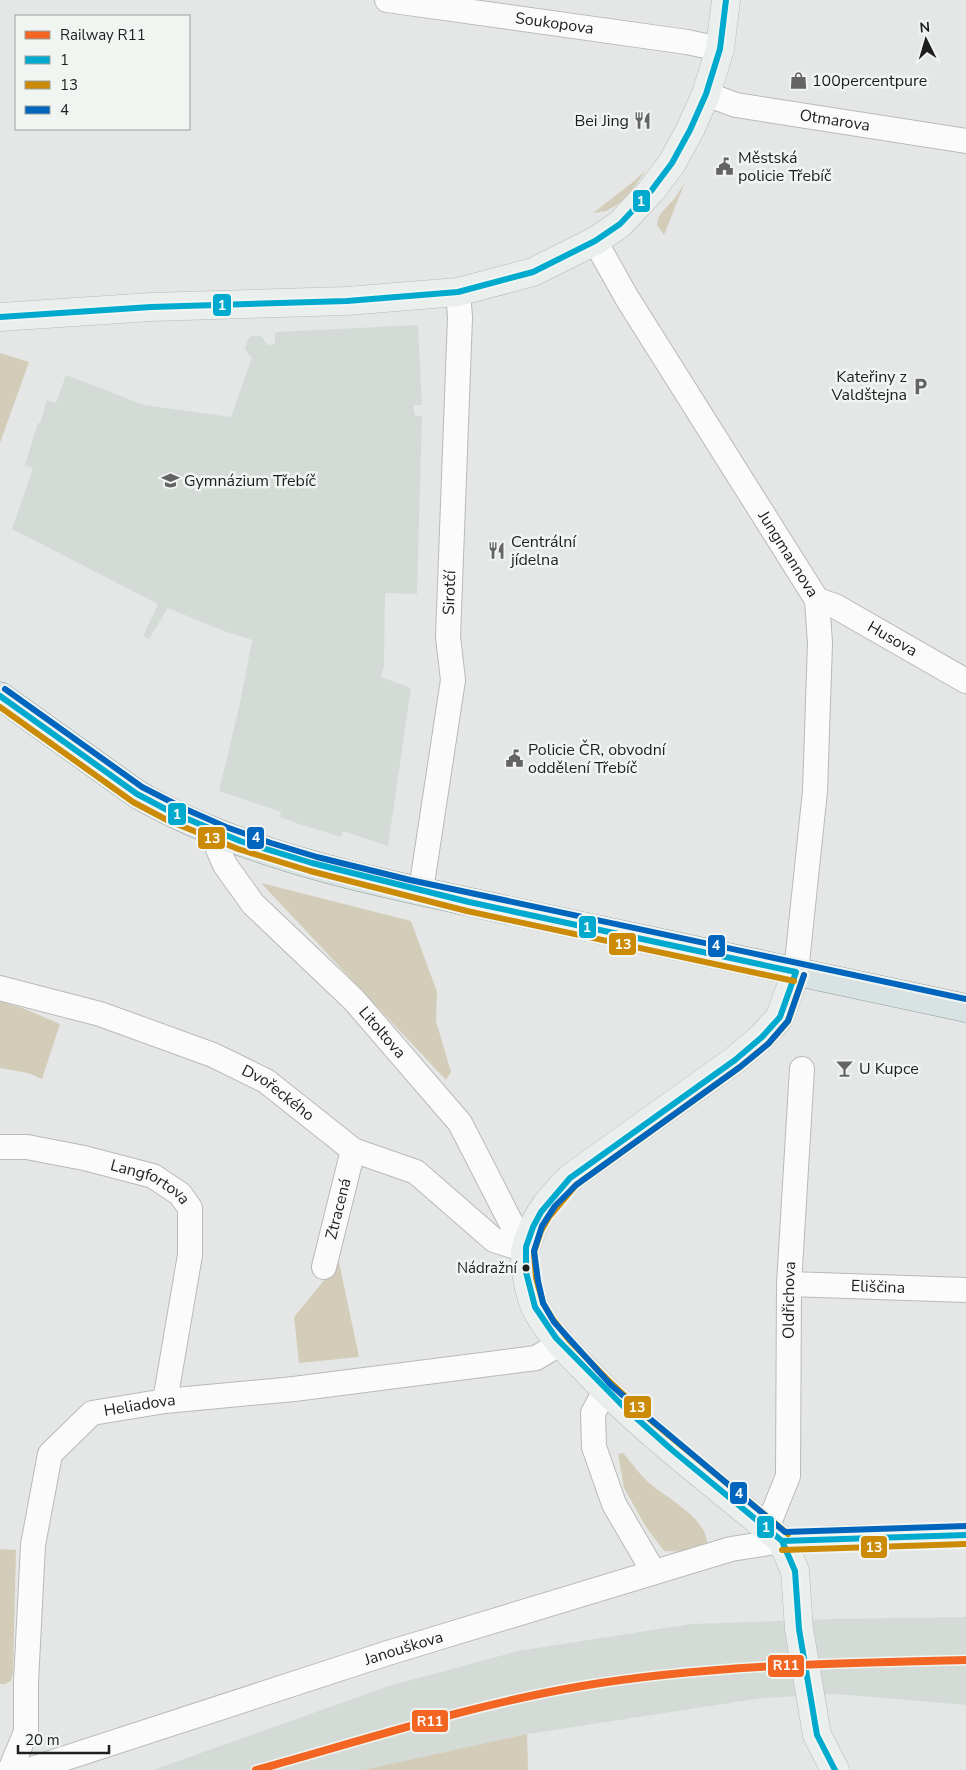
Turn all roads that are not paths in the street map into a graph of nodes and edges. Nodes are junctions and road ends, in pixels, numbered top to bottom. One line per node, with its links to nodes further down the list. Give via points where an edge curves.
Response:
1 (387, 0): 3 (street, Soukopova)
2 (726, 0): 3 (street)
3 (720, 49): 4 (street)
4 (706, 94): 5 (street, Otmarova, via 736,105); 6 (street, via 672,163 651,191 620,224)
5 (966, 141)
6 (595, 241): 7 (street, via 533,272); 9 (street, Jungmannova, via 627,298)
7 (458, 292): 8 (street, via 347,301 151,307); 13 (street, Sirotčí, via 460,317 448,637 453,680)
8 (0, 317)
9 (817, 600): 10 (street, Husova, via 834,606); 14 (street, Jungmannova, via 820,643 815,791)
10 (966, 681)
11 (0, 696): 12 (main road, via 137,794)
12 (216, 833): 13 (main road, via 314,864); 20 (street, Litoltova, via 225,865 253,904 354,1000 460,1123)
13 (421, 890): 14 (main road)
14 (796, 972): 16 (main road); 20 (street, via 780,1017 762,1037 735,1060 570,1178 534,1222)
15 (0, 988): 19 (street, Dvořeckého, via 100,1014 213,1055 266,1081)
16 (966, 1008)
17 (802, 1069): 22 (street, Oldřichova)
18 (0, 1147): 26 (street, Langfortova, via 27,1147 153,1176 180,1194 190,1208 190,1255)
19 (352, 1150): 20 (street, Dvořeckého, via 416,1172 494,1240); 21 (street, Ztracená)
20 (525, 1250): 24 (street, via 535,1306)
21 (324, 1267)
22 (789, 1284): 23 (street, Eliščina); 27 (street, Oldřichova, via 788,1476)
23 (966, 1290)
24 (561, 1343): 25 (street); 26 (street, Heliadova, via 536,1358 294,1389)
25 (605, 1391): 27 (street); 29 (street, via 593,1413 594,1447 614,1504)
26 (165, 1401): 32 (street, Heliadova, via 92,1412 50,1454 33,1546 26,1732)
27 (775, 1535): 28 (street, via 838,1538); 29 (street, Janouškova); 34 (street, via 795,1570 799,1629 817,1735)
28 (966, 1535)
29 (653, 1571): 33 (street, Janouškova, via 388,1653)
30 (0, 1756): 31 (street)
31 (5, 1770)
32 (10, 1770)
33 (30, 1770)
34 (835, 1770)

